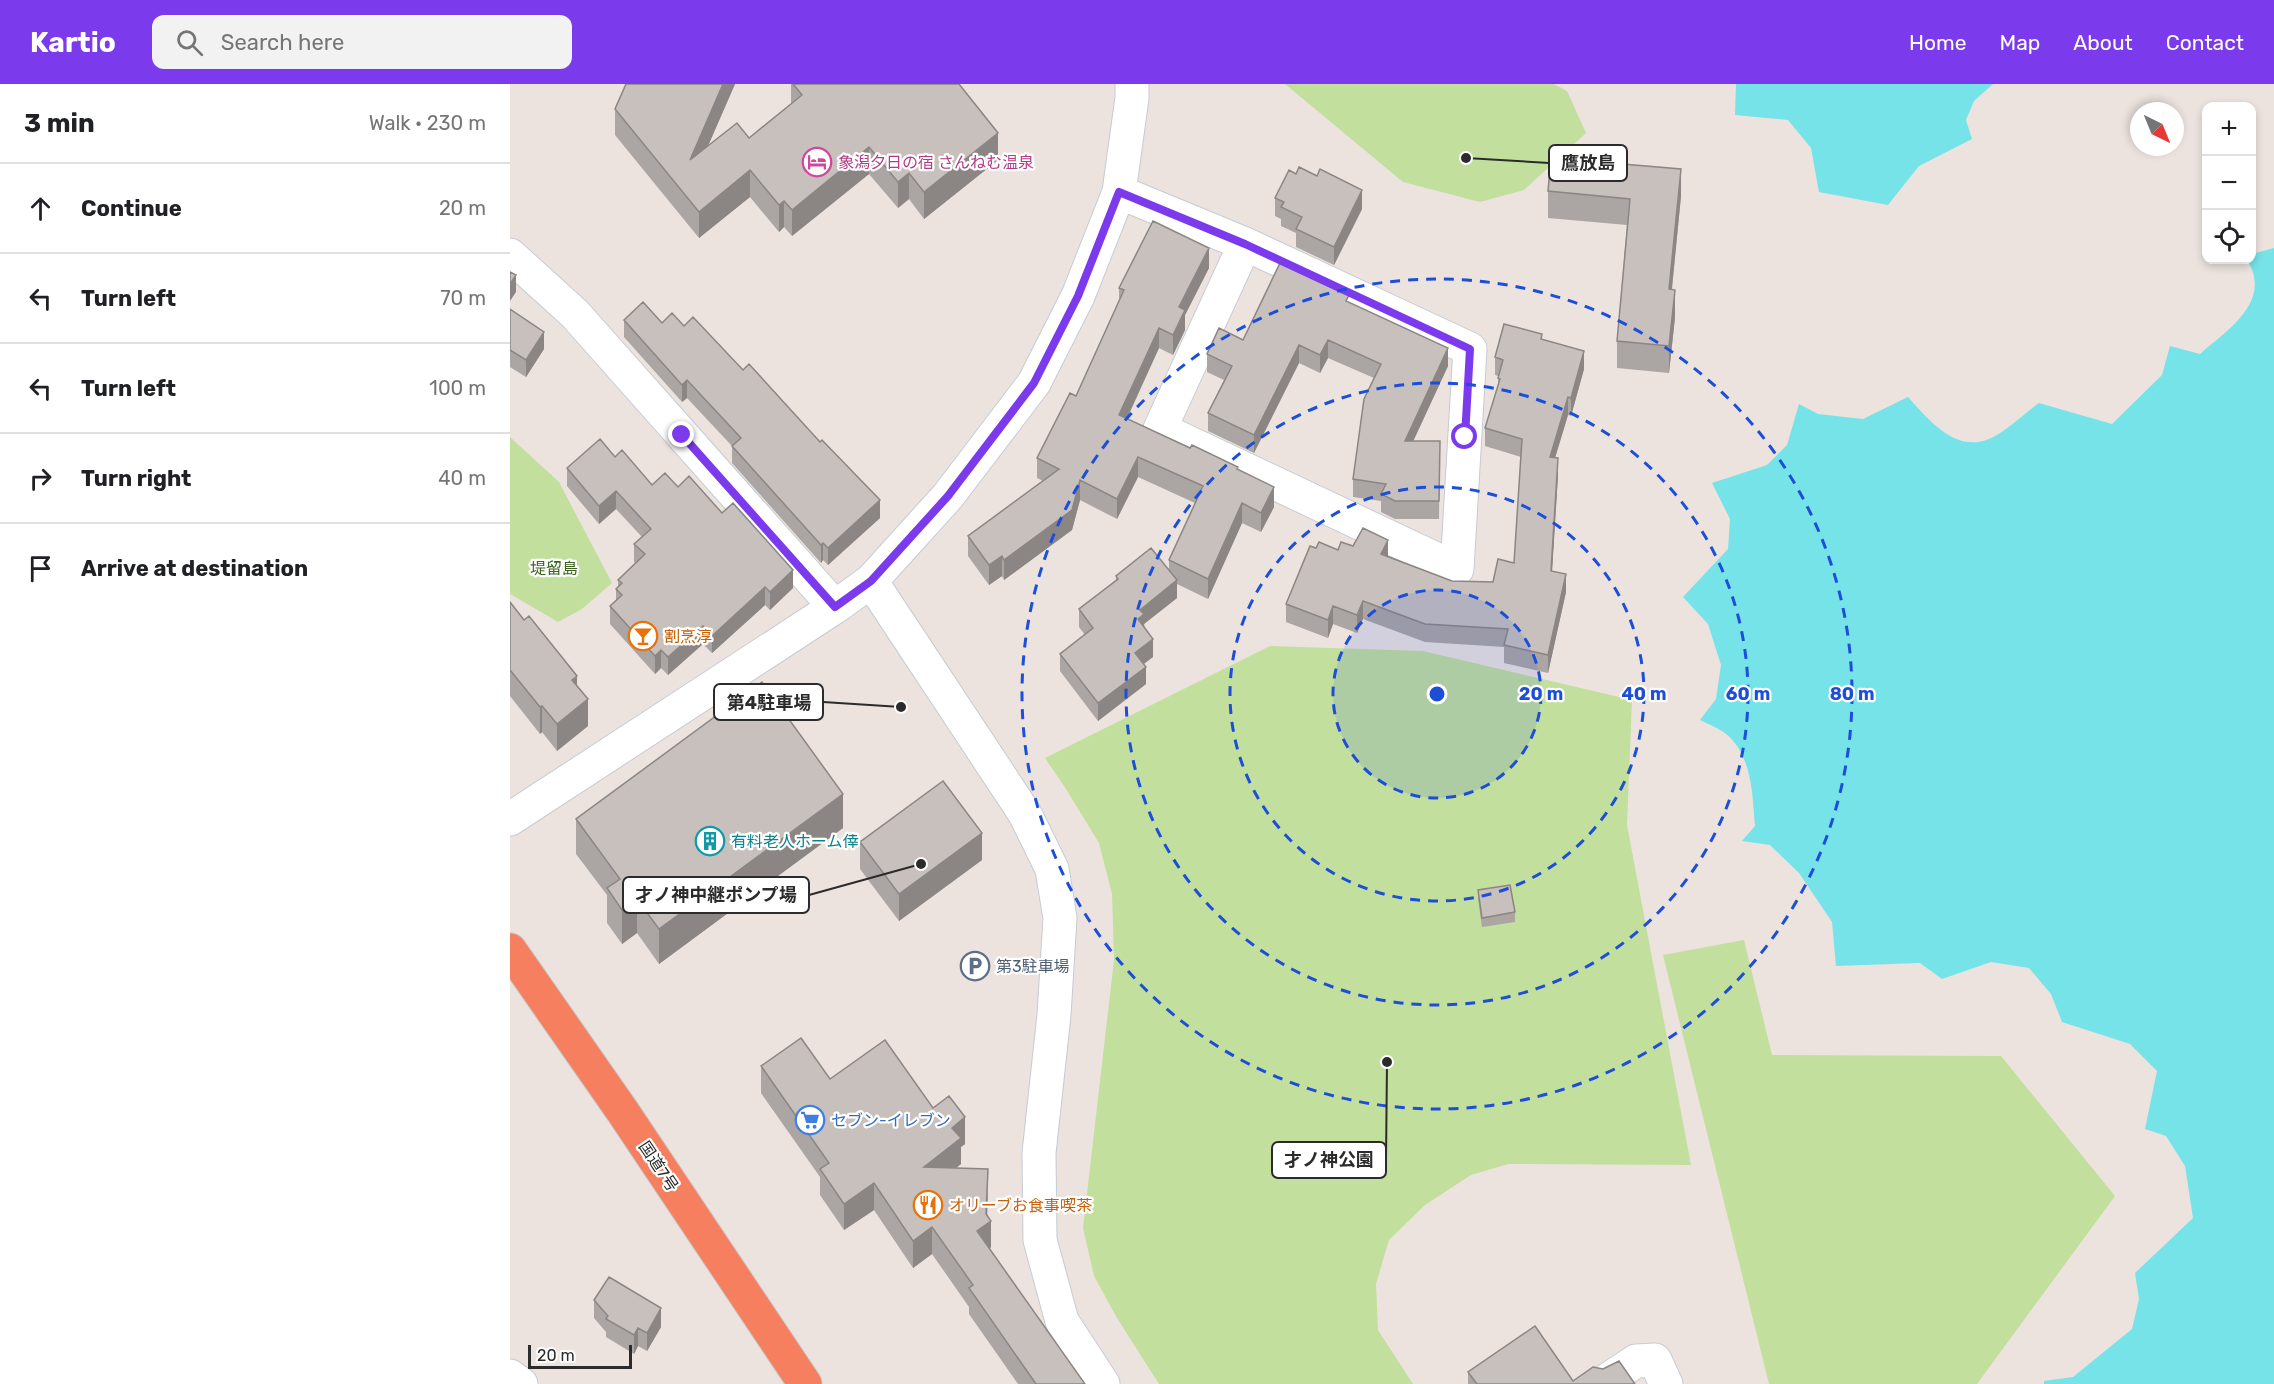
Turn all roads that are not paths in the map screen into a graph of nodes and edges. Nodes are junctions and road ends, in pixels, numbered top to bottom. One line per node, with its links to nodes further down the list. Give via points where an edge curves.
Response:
1 (1132, 84): 2 (street)
2 (1119, 192): 3 (street); 5 (street, via 1078,296 1034,383 948,496)
3 (1245, 244): 3 (street, via 1470,349 1457,569 1160,429)
4 (510, 255): 6 (street, via 575,314)
5 (871, 581): 6 (street); 12 (street, via 1025,814 1052,869 1060,918 1039,1154 1040,1240 1062,1321)
6 (835, 607): 7 (street)
7 (510, 819)
8 (510, 950): 11 (highway, 国道7号)
9 (510, 1376): 10 (street)
10 (521, 1384)
11 (805, 1384)
12 (1103, 1384)
13 (1601, 1384): 14 (street, via 1636,1361 1655,1360)
14 (1666, 1384)

